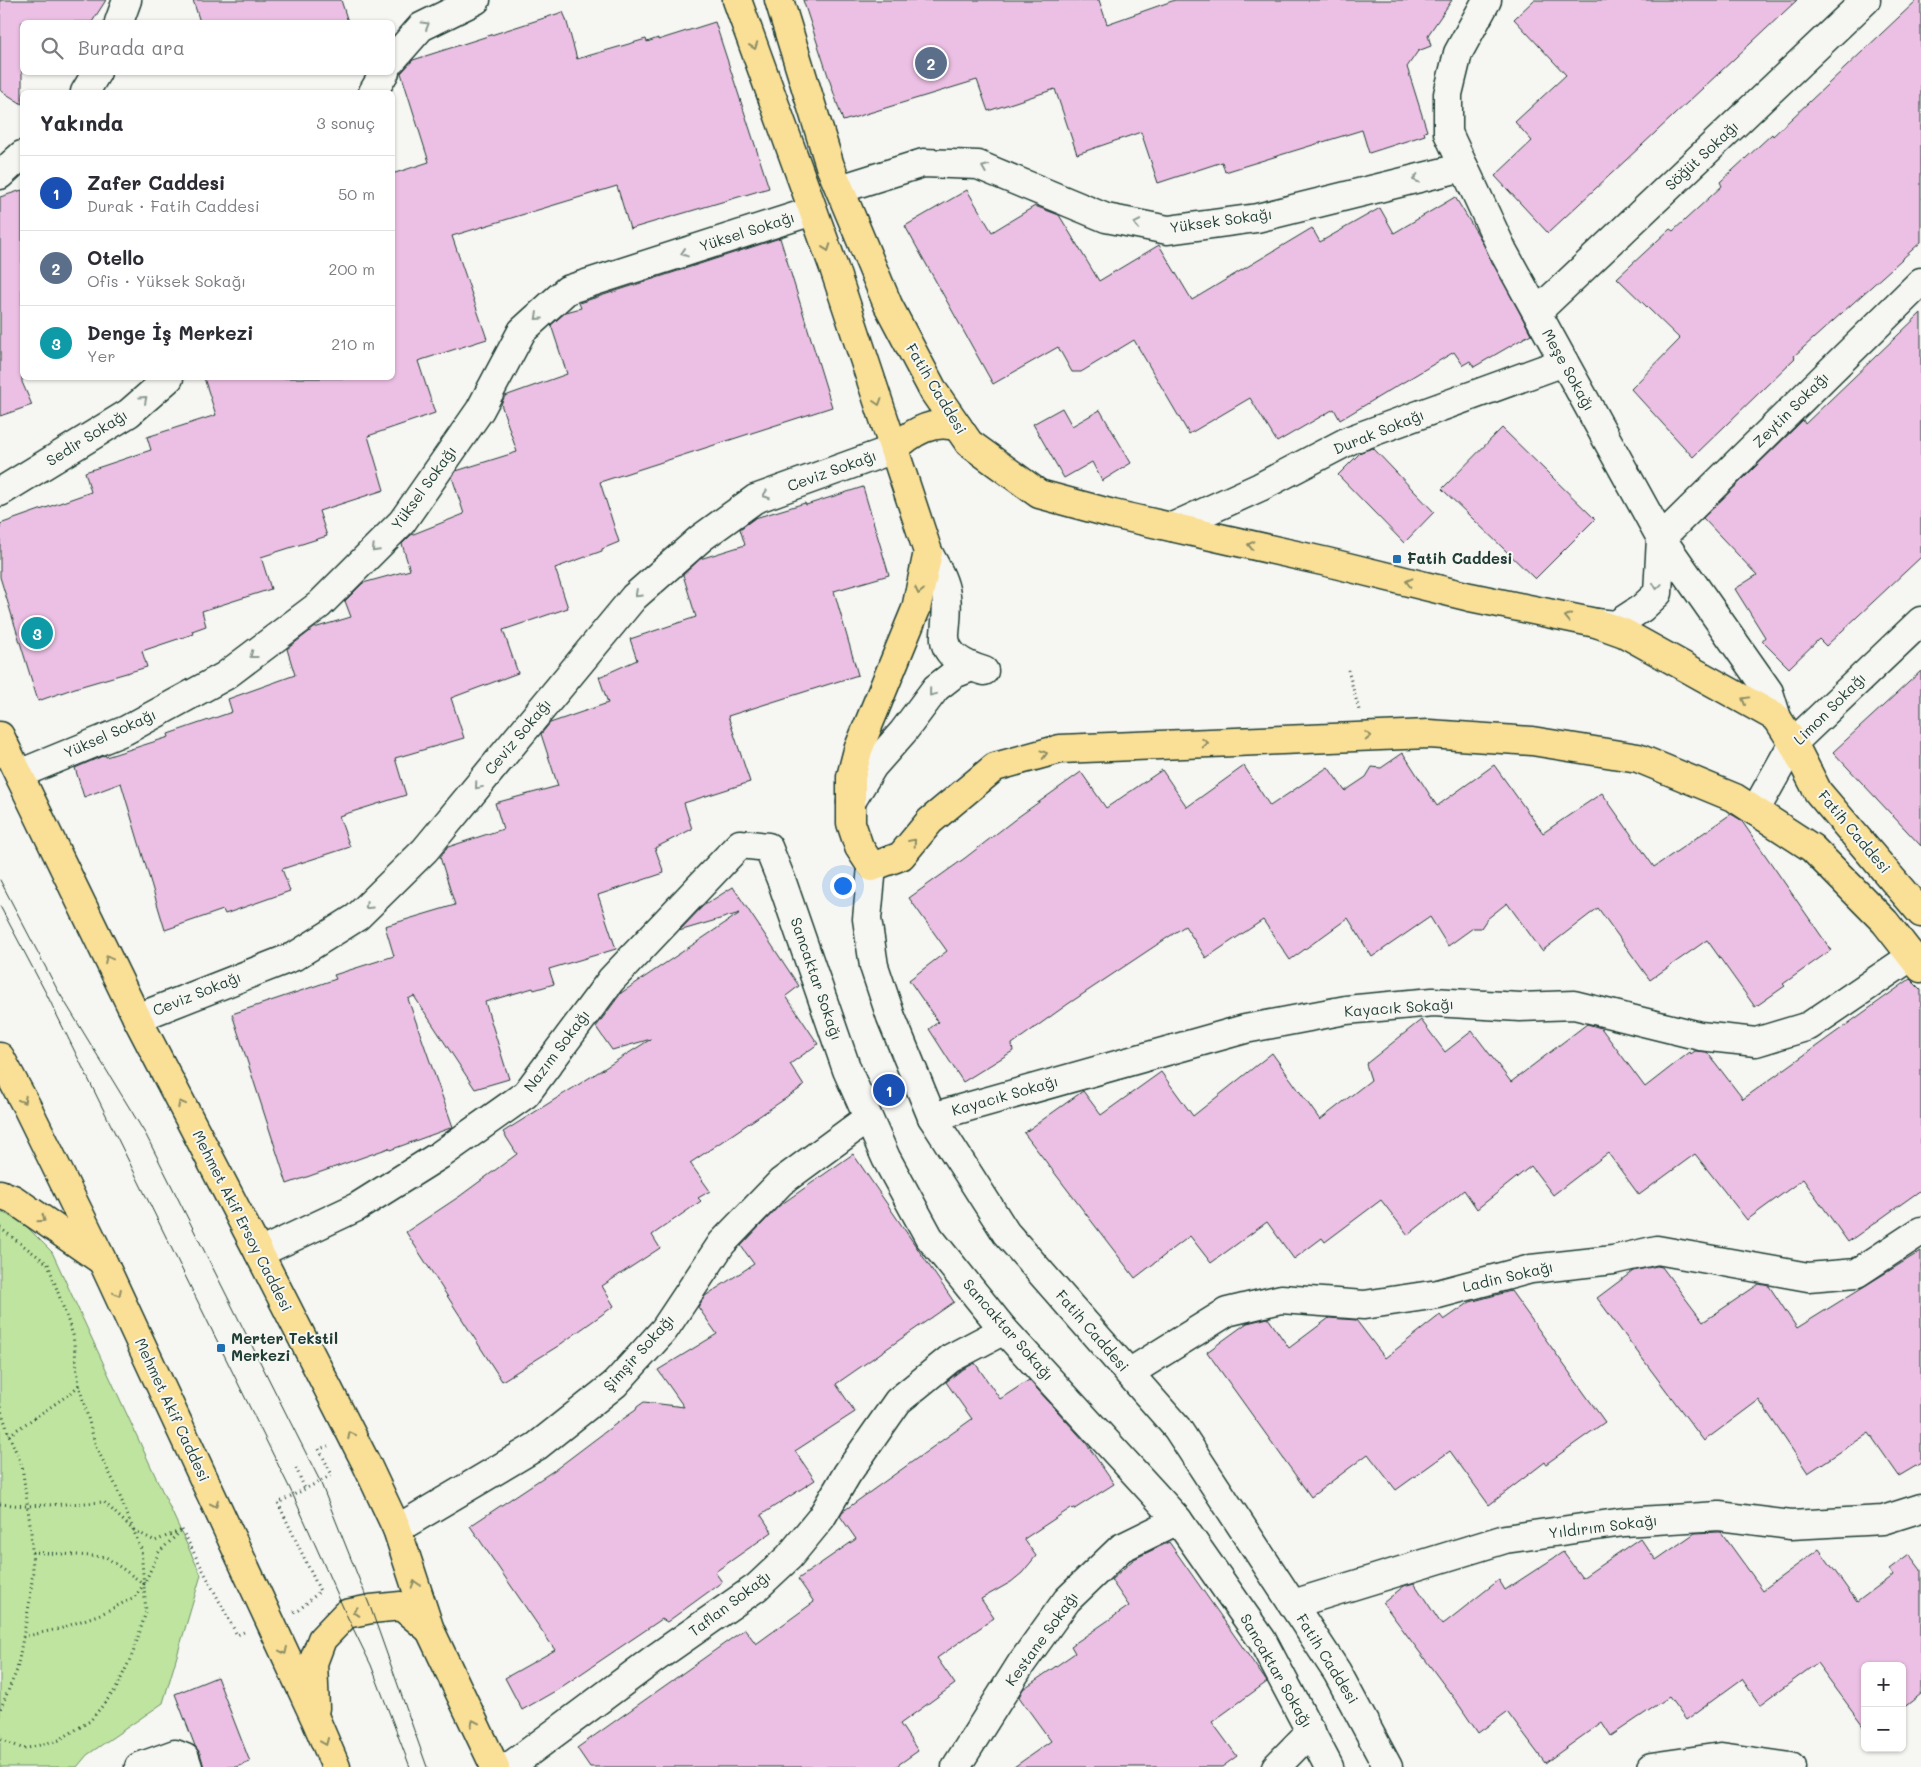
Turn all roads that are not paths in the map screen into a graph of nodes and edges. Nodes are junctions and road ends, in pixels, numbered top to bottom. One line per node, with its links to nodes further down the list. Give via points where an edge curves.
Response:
1 (128, 0): 7 (street)
2 (476, 0): 8 (street, one-way to 2, via 421,27)
3 (737, 0): 17 (main road, one-way to 17)
4 (779, 0): 16 (main road, Fatih Caddesi)
5 (1487, 0): 14 (street, Meşe Sokağı, via 1458,53 1448,94 1448,133)
6 (1866, 0): 19 (street, Söğüt Sokağı)
7 (120, 20)
8 (395, 57)
9 (94, 75): 11 (street)
10 (382, 75): 12 (street)
11 (86, 90)
12 (374, 90)
13 (20, 156): 15 (street)
14 (1464, 167): 16 (street, Yüksek Sokağı, one-way to 16, via 1257,218 1168,230 1106,218 978,165 923,162); 19 (street, Meşe Sokağı, via 1503,251)
15 (0, 175)
16 (840, 189): 22 (main road, Fatih Caddesi, via 888,305 934,392)
17 (814, 211): 23 (main road, one-way to 23); 33 (street, Yüksel Sokağı, one-way to 33, via 567,290 522,331 480,410 402,522 319,605 225,676 126,730)
18 (1921, 282): 26 (street, Zeytin Sokağı)
19 (1537, 312): 20 (street, Meşe Sokağı)
20 (1564, 362): 25 (street, Durak Sokağı, via 1350,440 1260,488); 26 (street, Meşe Sokağı)
21 (166, 380): 24 (street, Sedir Sokağı, one-way to 21, via 129,413)
22 (958, 427): 23 (main road, via 947,423 929,426 907,437); 25 (main road, Fatih Caddesi, via 969,443 1039,494)
23 (894, 449): 27 (main road); 40 (street, Ceviz Sokağı, one-way to 40, via 755,499 701,538 634,597 425,850 357,917 295,956)
24 (0, 492)
25 (1172, 527): 29 (main road, Fatih Caddesi, one-way to 25)
26 (1661, 538): 29 (street, one-way to 29, via 1658,593 1642,608 1616,624); 30 (street, Meşe Sokağı, via 1769,692)
27 (928, 552): 34 (main road, one-way to 34, via 916,609 858,750 851,777); 34 (street, one-way to 34, via 942,579 946,596 946,645 958,660 978,669 954,674 936,688 873,766)
28 (1921, 621): 32 (street, Limon Sokağı)
29 (1596, 622): 30 (main road, Fatih Caddesi, one-way to 29, via 1624,633)
30 (1777, 718): 32 (main road, Fatih Caddesi)
31 (0, 736): 33 (main road, Mehmet Akif Ersoy Caddesi)
32 (1793, 743): 35 (street, Limon Sokağı); 38 (main road, Fatih Caddesi, via 1818,792)
33 (18, 774): 40 (main road, Mehmet Akif Ersoy Caddesi, one-way to 33)
34 (851, 802): 37 (main road, via 851,823 859,847)
35 (1755, 811): 37 (main road, one-way to 35, via 901,856 930,821 995,766 1060,749 1429,734 1532,741 1638,758 1735,798); 39 (main road, via 1812,848 1885,922)
36 (768, 847): 43 (street, Sancaktar Sokağı, via 847,1070); 46 (street, Nazım Sokağı, via 740,844 611,980 526,1094 440,1156 357,1208)
37 (872, 867): 42 (street, Fatih Caddesi, via 868,919 874,966)
38 (1921, 913)
39 (1916, 962): 42 (street, Kayacık Sokağı, via 1809,1026 1756,1042 1700,1036 1574,1005 1520,1007 1433,1002 1346,1010 1245,1029)
40 (137, 1018): 46 (main road, Mehmet Akif Ersoy Caddesi, one-way to 40)
41 (0, 1057): 47 (main road, Mehmet Akif Caddesi, one-way to 47)
42 (932, 1117): 49 (street, Fatih Caddesi, via 1006,1233)
43 (868, 1118): 48 (street, Sancaktar Sokağı, via 929,1237); 52 (street, Şimşir Sokağı, via 781,1182 722,1242 664,1330 615,1384 537,1446)
44 (0, 1194): 47 (main road, one-way to 47, via 13,1198)
45 (1921, 1231): 49 (street, Ladin Sokağı, via 1857,1274 1808,1277 1657,1250 1613,1260 1531,1269 1438,1294 1364,1305 1281,1299 1227,1312)
46 (259, 1253): 52 (main road, Mehmet Akif Ersoy Caddesi, one-way to 46)
47 (103, 1262): 55 (main road, Mehmet Akif Caddesi, one-way to 55)
48 (1004, 1330): 51 (street, Sancaktar Sokağı); 61 (street, Taflan Sokağı, via 951,1358 898,1401 821,1518 789,1557 757,1588 654,1659)
49 (1129, 1373): 53 (street, Fatih Caddesi, via 1177,1428)
50 (1921, 1508): 53 (street, Yıldırım Sokağı, via 1883,1520 1791,1525 1719,1516 1624,1522 1505,1539)
51 (1178, 1520): 56 (street, Sancaktar Sokağı, via 1262,1640); 62 (street, Kestane Sokağı, via 1122,1548 1067,1600 1021,1664)
52 (397, 1529): 54 (main road, Mehmet Akif Ersoy Caddesi, one-way to 52)
53 (1292, 1604): 65 (street, Fatih Caddesi, via 1337,1672)
54 (430, 1630): 55 (main road, one-way to 55, via 401,1606 346,1614 322,1638 313,1663); 60 (main road, Mehmet Akif Ersoy Caddesi, one-way to 54)
55 (315, 1718): 59 (main road, Mehmet Akif Caddesi, one-way to 59)
56 (1311, 1731): 63 (street); 64 (street, Sancaktar Sokağı)
57 (139, 1767): 58 (street, via 175,1754 184,1758)
58 (188, 1767)
59 (336, 1767)
60 (495, 1767)
61 (509, 1767)
62 (956, 1767)
63 (1276, 1767)
64 (1329, 1767)
65 (1388, 1767)
66 (1651, 1767): 67 (street, via 1721,1757)
67 (1791, 1767)

